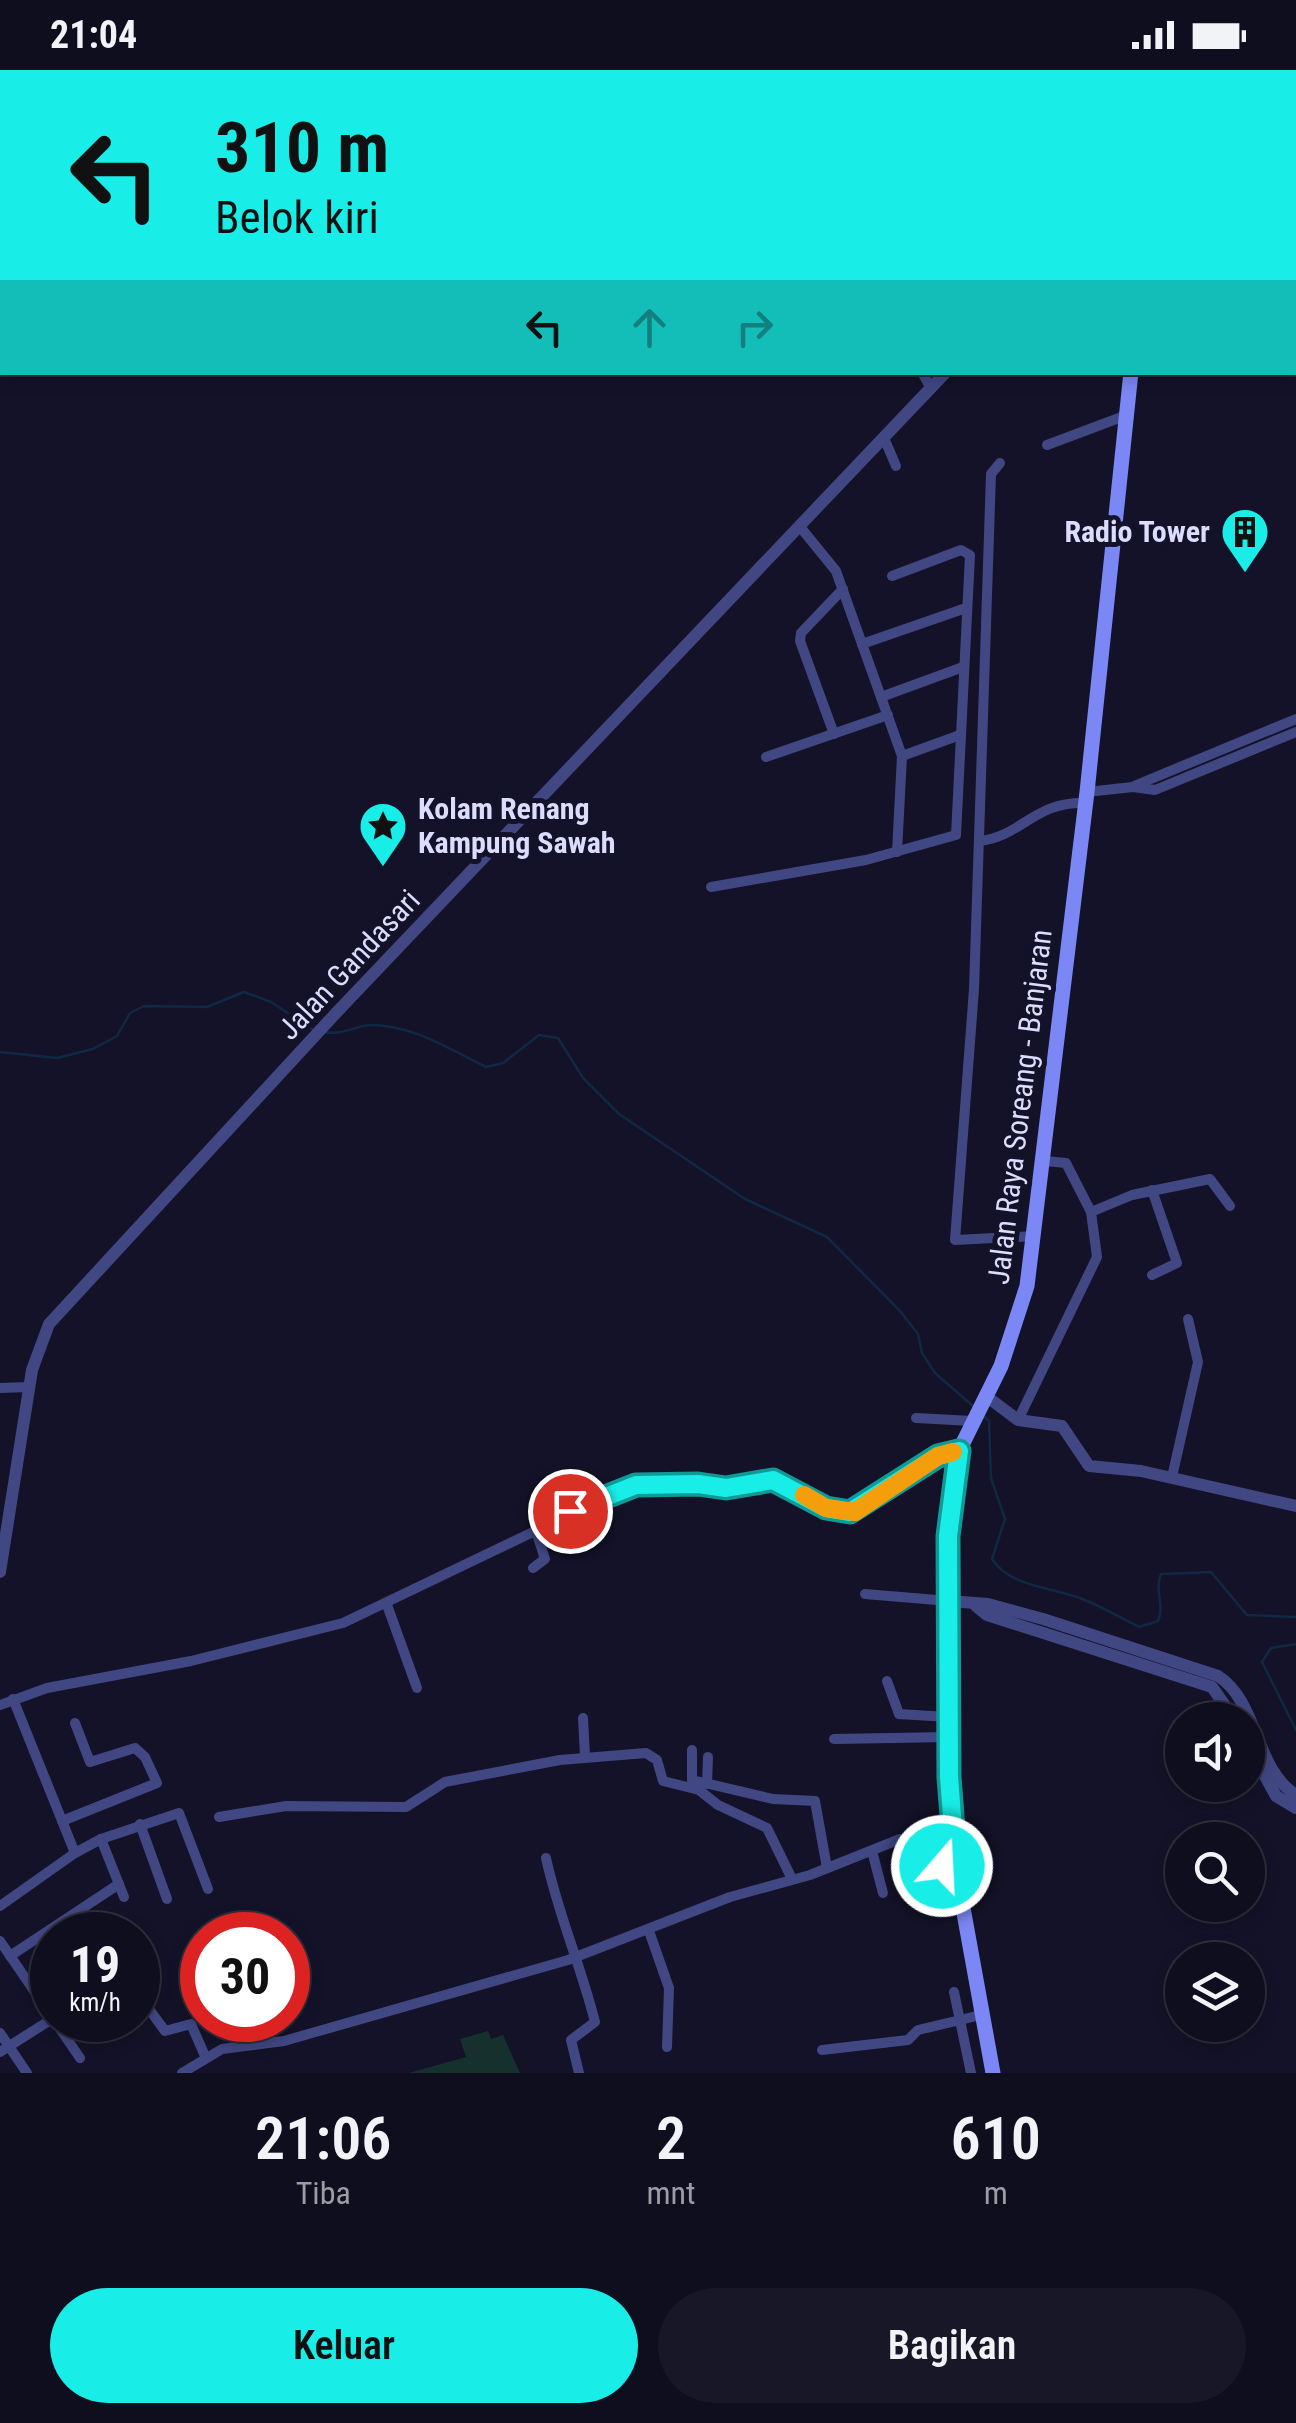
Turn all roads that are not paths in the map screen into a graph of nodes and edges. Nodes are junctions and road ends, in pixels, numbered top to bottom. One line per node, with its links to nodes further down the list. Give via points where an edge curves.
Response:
1 (923, 375): 4 (street)
2 (943, 375): 4 (street, Jalan Gandasari)
3 (1132, 375): 5 (main road, Jalan Raya Soreang - Banjaran)
4 (930, 389): 6 (street, Jalan Gandasari)
5 (1127, 416): 7 (street); 25 (main road, Jalan Raya Soreang - Banjaran)
6 (884, 438): 9 (street); 10 (street, Jalan Gandasari)
7 (1047, 445)
8 (1000, 462): 26 (street, via 991,474)
9 (896, 466)
10 (801, 528): 12 (street, via 826,554); 36 (street, Jalan Gandasari, via 50,1324)
11 (892, 576): 13 (street, via 967,550)
12 (842, 589): 14 (street); 20 (street, via 800,641)
13 (966, 608): 14 (street); 15 (street)
14 (862, 644): 16 (street)
15 (964, 667): 16 (street); 21 (street)
16 (881, 697): 17 (street)
17 (888, 715): 20 (street); 23 (street)
18 (1296, 719): 22 (street)
19 (1296, 732): 22 (street)
20 (834, 734): 24 (street)
21 (960, 736): 23 (street); 27 (street, via 956,835)
22 (1245, 746): 25 (street, via 1155,790 1134,786)
23 (902, 756): 27 (street)
24 (766, 758)
25 (1086, 797): 26 (street); 29 (main road, Jalan Raya Soreang - Banjaran)
26 (978, 842): 33 (street, via 968,1109 955,1240)
27 (897, 852): 28 (street)
28 (711, 888)
29 (1045, 1161): 32 (street, via 1066,1163); 33 (main road, Jalan Raya Soreang - Banjaran)
30 (1152, 1190): 31 (street, via 1213,1179); 32 (street); 34 (street, via 1177,1263)
31 (1230, 1206)
32 (1092, 1212): 41 (street, via 1096,1257)
33 (1035, 1236): 38 (main road, Jalan Raya Soreang - Banjaran, via 1017,1324)
34 (1152, 1275)
35 (1188, 1319): 43 (street, via 1198,1362)
36 (28, 1387): 37 (street); 47 (street, Jalan Gandasari)
37 (0, 1388)
38 (984, 1400): 40 (main road, Jalan Raya Soreang - Banjaran); 41 (street)
39 (916, 1418): 40 (street)
40 (973, 1420): 42 (main road, Jalan Raya Soreang - Banjaran)
41 (1018, 1420): 43 (street, via 1062,1426 1089,1466)
42 (959, 1451): 45 (street, via 850,1512 826,1508 773,1480 726,1488 668,1482 627,1487); 49 (main road, Jalan Raya Soreang - Banjaran, via 949,1507)
43 (1172, 1478): 44 (street)
44 (1296, 1506)
45 (535, 1528): 46 (street, via 545,1559); 50 (street)
46 (534, 1568)
47 (0, 1572)
48 (865, 1594): 49 (street)
49 (949, 1601): 51 (street, via 1024,1614); 57 (main road, Jalan Raya Soreang - Banjaran)
50 (386, 1605): 53 (street); 54 (street, via 331,1627)
51 (1178, 1667): 55 (street, via 1218,1690); 67 (street, via 1227,1681 1281,1782)
52 (887, 1680): 57 (street, via 899,1714)
53 (416, 1688)
54 (13, 1699): 56 (street); 70 (street)
55 (1225, 1702)
56 (0, 1705)
57 (948, 1717): 60 (main road, Jalan Raya Soreang - Banjaran)
58 (583, 1718): 63 (street)
59 (74, 1724): 70 (street, via 90,1762 135,1748 157,1784)
60 (948, 1736): 61 (street); 77 (main road, Jalan Raya Soreang - Banjaran)
61 (834, 1739)
62 (692, 1750): 66 (street, via 691,1779)
63 (584, 1756): 69 (street, via 446,1782 406,1807 286,1806); 78 (street, via 654,1756 663,1781 699,1790 766,1828)
64 (708, 1756): 66 (street)
65 (1265, 1776): 68 (street, via 1276,1796)
66 (706, 1784): 76 (street, via 782,1801 813,1800)
67 (1296, 1795)
68 (1296, 1808)
69 (219, 1817)
70 (62, 1820): 74 (street)
71 (140, 1824): 72 (street); 80 (street, via 179,1813); 83 (street)
72 (101, 1839): 74 (street); 79 (street)
73 (872, 1850): 76 (street); 77 (street, via 900,1839 926,1842 942,1866); 81 (street)
74 (75, 1853): 84 (street)
75 (546, 1858): 88 (street)
76 (827, 1868): 78 (street)
77 (956, 1868): 91 (main road, Jalan Raya Soreang - Banjaran)
78 (792, 1879): 85 (street)
79 (119, 1884): 82 (street); 87 (street)
80 (208, 1890)
81 (882, 1893)
82 (124, 1897)
83 (166, 1899)
84 (0, 1906)
85 (649, 1931): 88 (street); 97 (street, via 668,1988)
86 (0, 1941): 87 (street)
87 (10, 1956): 89 (street)
88 (579, 1956): 100 (street); 104 (street, via 595,2022 570,2042)
89 (30, 1986)
90 (954, 1992): 92 (street)
91 (981, 2016): 92 (street); 106 (main road, Jalan Raya Soreang - Banjaran)
92 (958, 2020): 99 (street, via 918,2030 908,2040); 105 (street)
93 (160, 2024): 100 (street, via 165,2031 191,2024)
94 (0, 2033): 98 (street)
95 (30, 2034): 98 (street)
96 (68, 2042): 101 (street)
97 (666, 2047)
98 (4, 2050): 102 (street)
99 (822, 2050)
100 (205, 2056): 103 (street)
101 (80, 2058)
102 (27, 2073)
103 (182, 2073)
104 (579, 2073)
105 (971, 2073)
106 (993, 2073)

